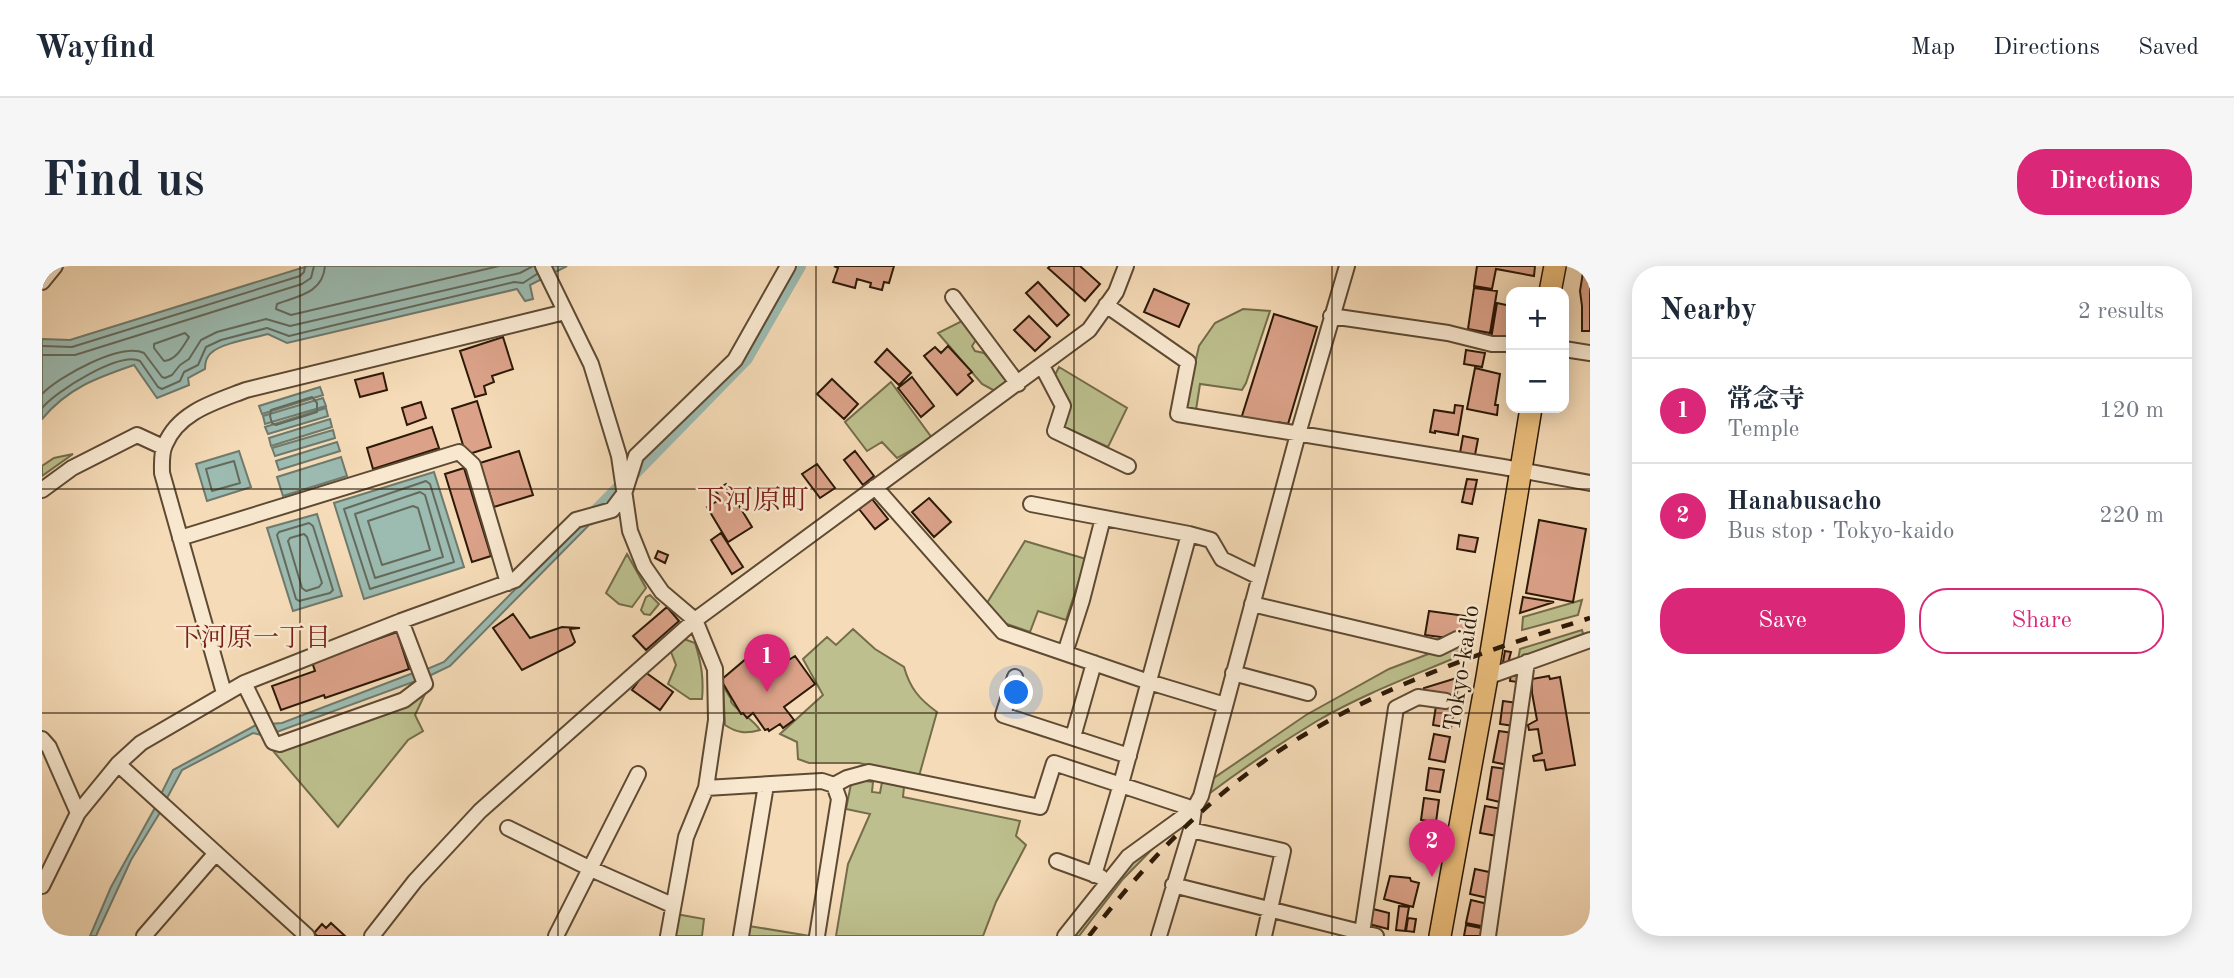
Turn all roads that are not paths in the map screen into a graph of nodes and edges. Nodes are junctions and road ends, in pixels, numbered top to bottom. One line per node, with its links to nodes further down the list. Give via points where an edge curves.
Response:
1 (55, 266): 7 (street)
2 (543, 266): 11 (street)
3 (789, 266): 26 (street, via 735,360 636,456)
4 (1126, 266): 10 (street)
5 (1347, 266): 12 (street)
6 (1555, 266): 8 (highway)
7 (42, 282)
8 (1551, 287)
9 (953, 297): 17 (street)
10 (1106, 306): 16 (street, via 1089,330); 19 (street, via 1188,362 1178,414)
11 (565, 312): 20 (street, via 246,390 187,416); 26 (street, via 590,364 619,456)
12 (1331, 316): 13 (street); 19 (street)
13 (1506, 344)
14 (1569, 350): 15 (street)
15 (1590, 353)
16 (1042, 366): 17 (street); 21 (street, via 1063,406 1055,431)
17 (1018, 384): 24 (street)
18 (1530, 413): 22 (highway, Tokyo-kaido)
19 (1298, 434): 22 (street); 31 (street)
20 (163, 447): 25 (street, via 137,435 72,468); 30 (street, via 162,473)
21 (1128, 466)
22 (1520, 470): 23 (street); 43 (highway, Tokyo-kaido)
23 (1590, 483)
24 (875, 487): 34 (street); 38 (street, via 1003,632)
25 (42, 490)
26 (624, 494): 32 (street, via 612,510 576,520); 34 (street, via 629,531 644,566 662,592)
27 (1031, 505): 28 (street)
28 (1103, 518): 29 (street); 38 (street)
29 (1189, 534): 31 (street, via 1211,540 1222,559); 44 (street)
30 (180, 538): 32 (street, via 459,452 473,465); 46 (street)
31 (1259, 577): 33 (street)
32 (508, 583): 35 (street)
33 (1252, 604): 36 (street, via 1439,648); 41 (street)
34 (695, 620): 58 (street, via 715,669 716,720); 75 (street, via 480,811)
35 (401, 621): 45 (street); 45 (street, via 425,684 404,700 281,744 273,742)
36 (1457, 639)
37 (1590, 640): 39 (street)
38 (1065, 653): 40 (street)
39 (1527, 662): 43 (street); 84 (street)
40 (1094, 663): 44 (street); 50 (street)
41 (1233, 673): 47 (street); 49 (street)
42 (1015, 677): 50 (street, via 1003,715)
43 (1487, 677): 83 (highway, Tokyo-kaido)
44 (1149, 682): 49 (street); 52 (street)
45 (244, 683): 46 (street)
46 (224, 693): 53 (street, via 141,743)
47 (1308, 693)
48 (1446, 701): 72 (street, via 1418,697 1396,708)
49 (1225, 705): 59 (street)
50 (1073, 737): 52 (street)
51 (42, 738): 60 (street)
52 (1129, 755): 55 (street)
53 (118, 764): 60 (street); 63 (street)
54 (638, 774): 65 (street)
55 (1121, 784): 57 (street, via 1054,763 1040,807 869,772); 59 (street); 66 (street)
56 (766, 785): 57 (street, via 822,781); 58 (street); 78 (street)
57 (834, 785): 79 (street, via 839,799)
58 (706, 789): 70 (street, via 686,837)
59 (1194, 809): 62 (street); 67 (street, via 1128,857)
60 (78, 813): 69 (street)
61 (508, 828): 65 (street)
62 (1191, 830): 68 (street); 71 (street, via 1283,851)
63 (216, 853): 73 (street); 74 (street)
64 (1057, 861): 66 (street)
65 (591, 869): 70 (street); 76 (street)
66 (1094, 875): 67 (street)
67 (1109, 880): 80 (street)
68 (1173, 885): 71 (street); 81 (street)
69 (42, 886)
70 (672, 905): 77 (street)
71 (1269, 910): 72 (street); 82 (street)
72 (1369, 934)
73 (145, 936)
74 (307, 936)
75 (372, 936)
76 (556, 936)
77 (668, 936)
78 (741, 936)
79 (817, 936)
80 (1065, 936)
81 (1159, 936)
82 (1264, 936)
83 (1440, 936)
84 (1488, 936)

